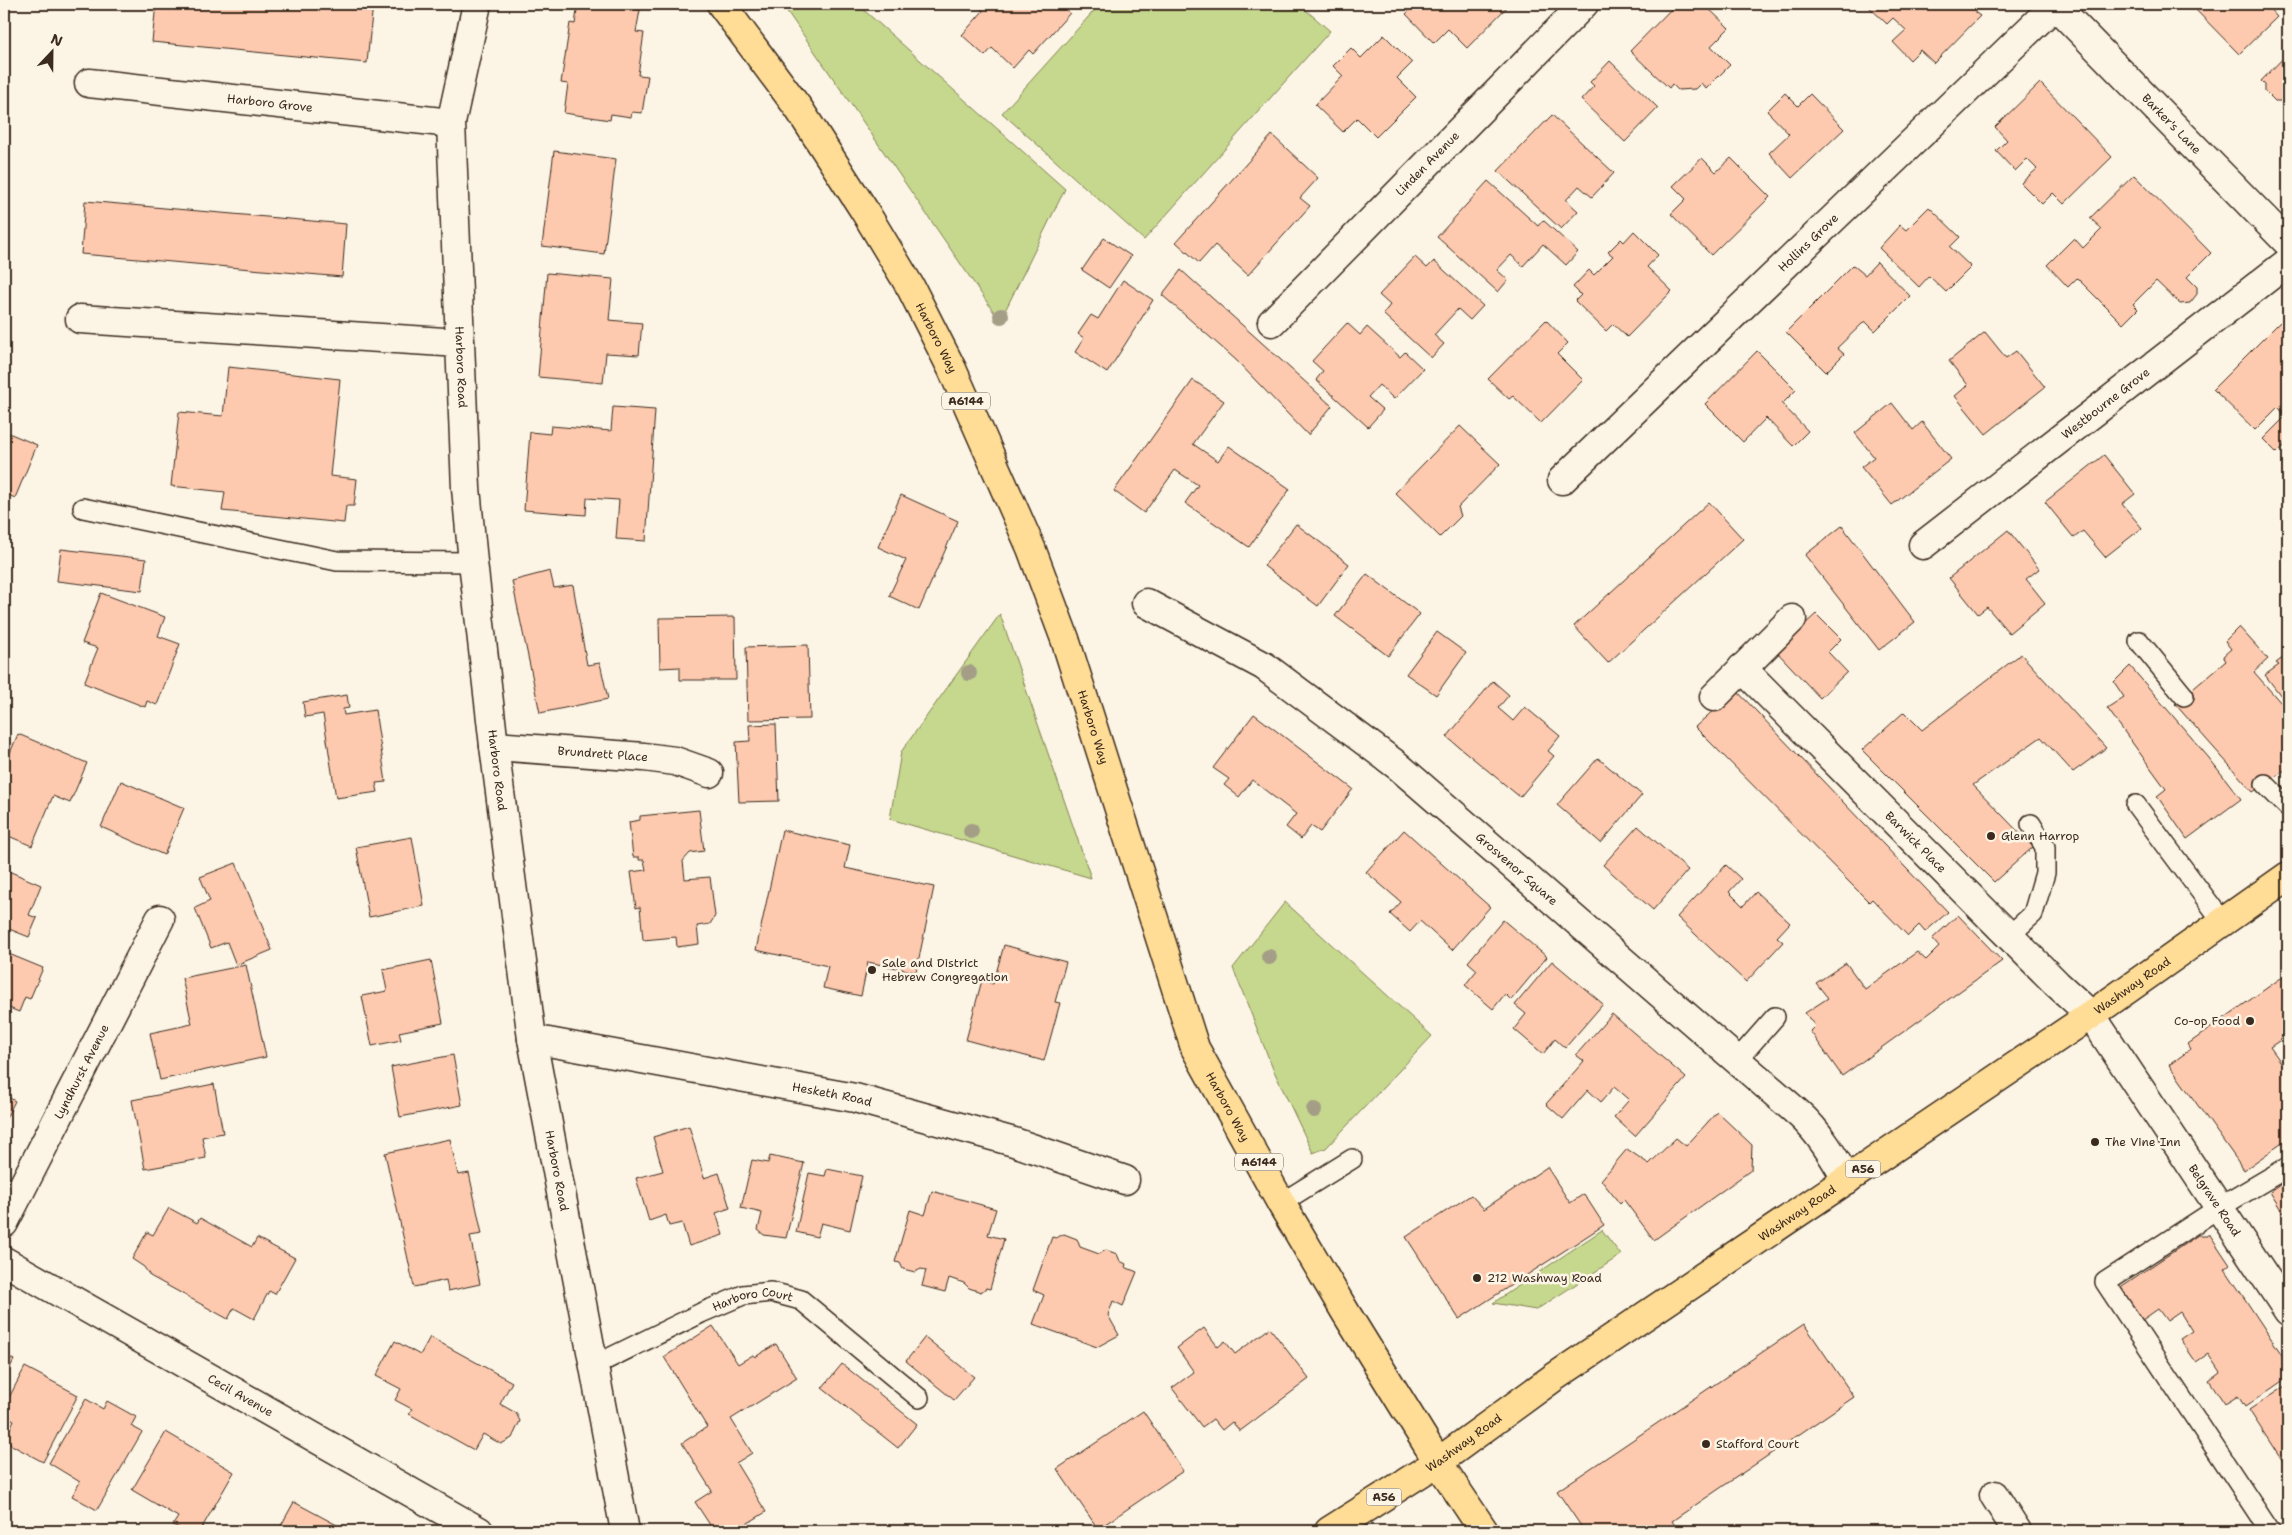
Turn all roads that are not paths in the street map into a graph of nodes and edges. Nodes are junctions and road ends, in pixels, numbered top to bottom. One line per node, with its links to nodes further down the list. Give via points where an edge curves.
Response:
1 (477, 4): 6 (street, Harboro Road)
2 (721, 4): 40 (main road, Harboro Way / A6144, via 799,110 864,210 911,288 952,369 1031,548 1065,639 1195,1048)
3 (1584, 4): 10 (street, Linden Avenue)
4 (2054, 4): 7 (street, Barker's Lane); 12 (street, Hollins Grove)
5 (90, 83): 6 (street, Harboro Grove)
6 (451, 123): 11 (street, Harboro Road)
7 (2288, 243)
8 (2288, 262): 14 (street, Westbourne Grove)
9 (80, 319): 11 (street)
10 (1272, 322)
11 (460, 342): 15 (street, Harboro Road, via 466,488)
12 (1562, 480)
13 (83, 508): 15 (lane, via 337,561)
14 (1923, 545)
15 (473, 562): 22 (street, Harboro Road)
16 (1146, 603): 35 (street, Grosvenor Square, via 1264,666 1398,766)
17 (1792, 619): 19 (street)
18 (2139, 642): 20 (lane)
19 (1742, 668): 21 (street); 31 (street, Barwick Place)
20 (2184, 696)
21 (1714, 697)
22 (494, 746): 23 (street, Brundrett Place, via 644,757 675,761); 34 (street, Harboro Road)
23 (709, 773)
24 (2265, 784): 26 (lane)
25 (2136, 806): 30 (lane)
26 (2288, 807)
27 (2031, 824): 31 (lane, via 2045,848 2045,873 2033,914)
28 (2288, 876): 30 (main road, Washway Road / A56)
29 (160, 919): 42 (street, Lyndhurst Avenue)
30 (2223, 922): 32 (main road, Washway Road / A56)
31 (2009, 936): 32 (street, Barwick Place)
32 (2091, 1016): 39 (main road, Washway Road / A56); 41 (street, Belgrave Road)
33 (1775, 1018): 35 (lane)
34 (532, 1038): 38 (street, Hesketh Road, via 856,1098 1014,1142); 45 (street, Harboro Road)
35 (1738, 1058): 39 (street, Grosvenor Square, via 1814,1128)
36 (1352, 1159): 40 (lane)
37 (2288, 1167): 41 (lane)
38 (1125, 1180)
39 (1847, 1180): 47 (main road, Washway Road / A56, via 1553,1378)
40 (1281, 1203): 47 (main road, Harboro Way / A6144)
41 (2220, 1207): 44 (street, Belgrave Road); 54 (lane, via 2105,1282)
42 (4, 1223)
43 (4, 1261): 49 (street, Cecil Avenue)
44 (2288, 1311)
45 (593, 1366): 46 (lane, Harboro Court, via 744,1295 771,1292 801,1300); 50 (street, Harboro Road)
46 (919, 1398)
47 (1438, 1462): 51 (main road, Washway Road / A56); 52 (main road, A6144)
48 (1994, 1496): 53 (street)
49 (479, 1531)
50 (625, 1531)
51 (1329, 1531)
52 (1484, 1531)
53 (2017, 1531)
54 (2270, 1531)

